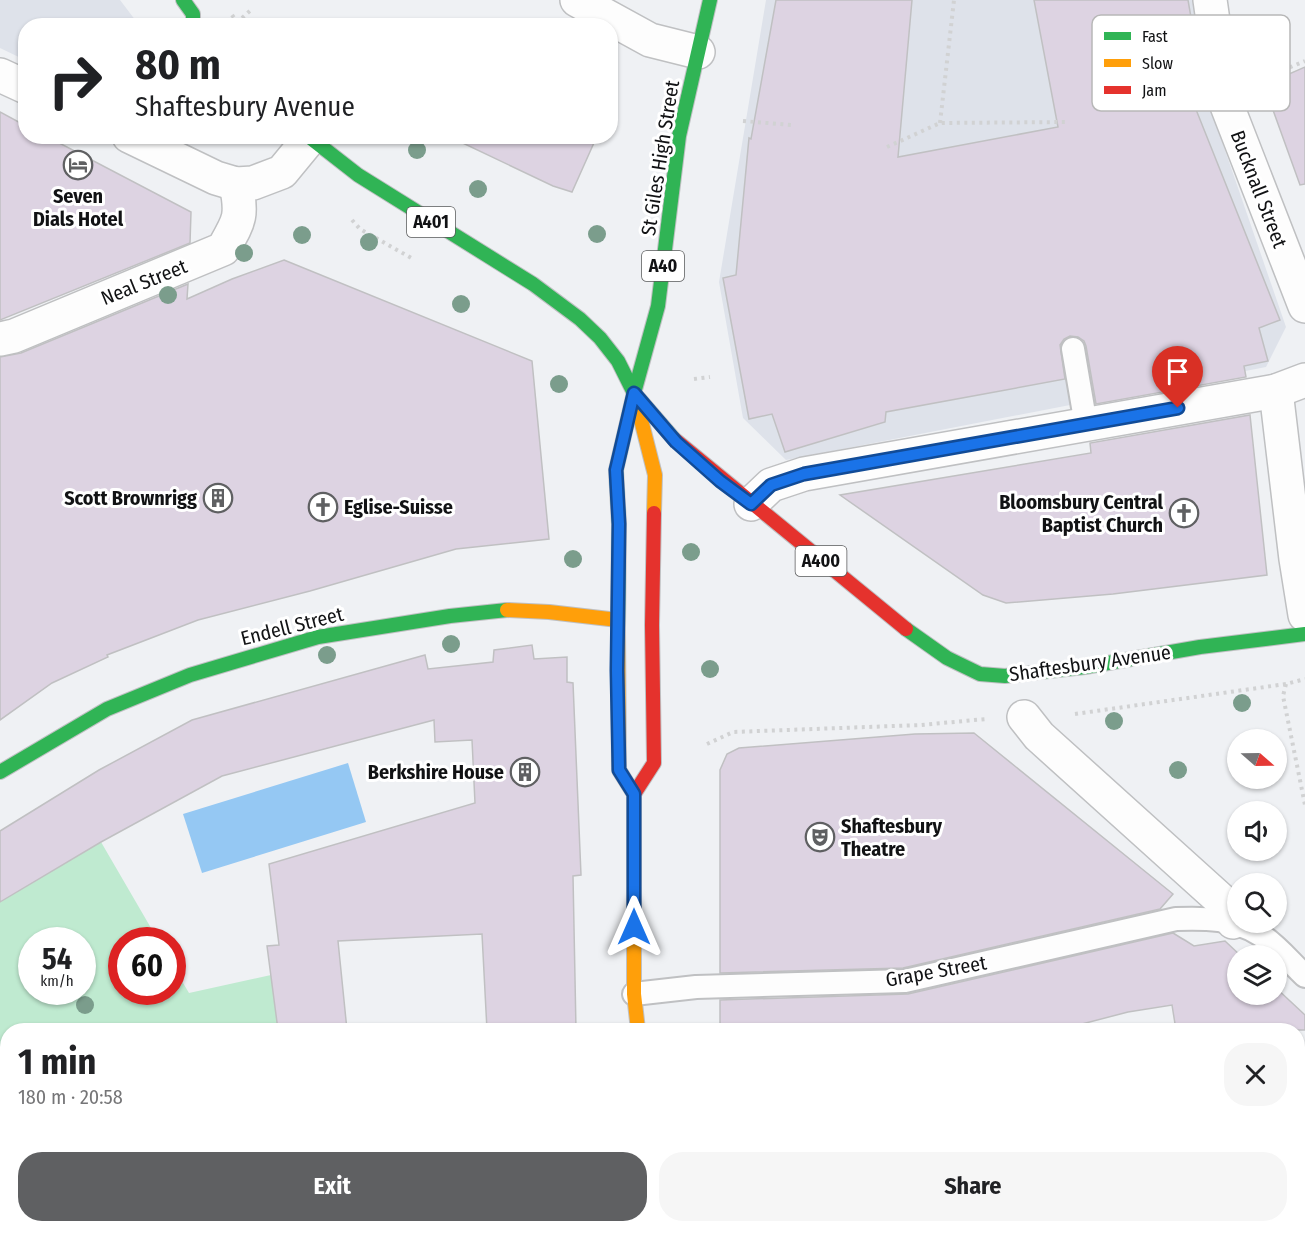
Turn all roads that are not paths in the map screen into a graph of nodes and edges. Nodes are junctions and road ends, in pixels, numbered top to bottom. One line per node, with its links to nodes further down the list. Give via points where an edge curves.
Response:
1 (183, 0): 6 (main road)
2 (577, 0): 7 (street)
3 (710, 0): 9 (main road, St Giles High Street / A40)
4 (1210, 0): 5 (street, Bucknall Street)
5 (1212, 15)
6 (195, 18)
7 (610, 18)
8 (618, 22): 9 (street, via 650,40)
9 (698, 52): 21 (main road, St Giles High Street / A40, via 679,136 658,306)
10 (0, 75): 11 (street)
11 (18, 83)
12 (1229, 111): 17 (street, Bucknall Street)
13 (146, 144): 16 (street)
14 (304, 144): 16 (street, via 282,172 253,183)
15 (318, 144): 21 (main road, Shaftesbury Avenue / A401, via 358,175 564,307 600,338 618,361)
16 (236, 184): 18 (street, Neal Street, via 239,221 223,249)
17 (1305, 306)
18 (0, 339)
19 (1073, 349): 22 (lane)
20 (1290, 386): 22 (street); 24 (street, via 1296,559)
21 (634, 393): 23 (main road, Shaftesbury Avenue / A400, via 676,442); 25 (main road, A40, via 616,470); 29 (main road, via 655,475 654,762)
22 (1075, 427): 23 (street, via 804,474 771,485)
23 (751, 504): 26 (main road, Shaftesbury Avenue / A400, via 891,618 947,658 980,674 1029,674)
24 (1305, 615)
25 (618, 620): 28 (main road, Endell Street, via 500,610 318,637 190,675 107,709); 29 (main road, A40, via 619,770)
26 (1305, 634)
27 (1024, 717): 30 (street, via 1039,736 1222,901)
28 (0, 772)
29 (634, 794): 34 (main road)
30 (1227, 911)
31 (1227, 921): 34 (lane, Grape Street, via 1176,919 905,981 696,987)
32 (1258, 933): 33 (lane)
33 (1305, 976)
34 (634, 994): 35 (main road)
35 (637, 1023)

